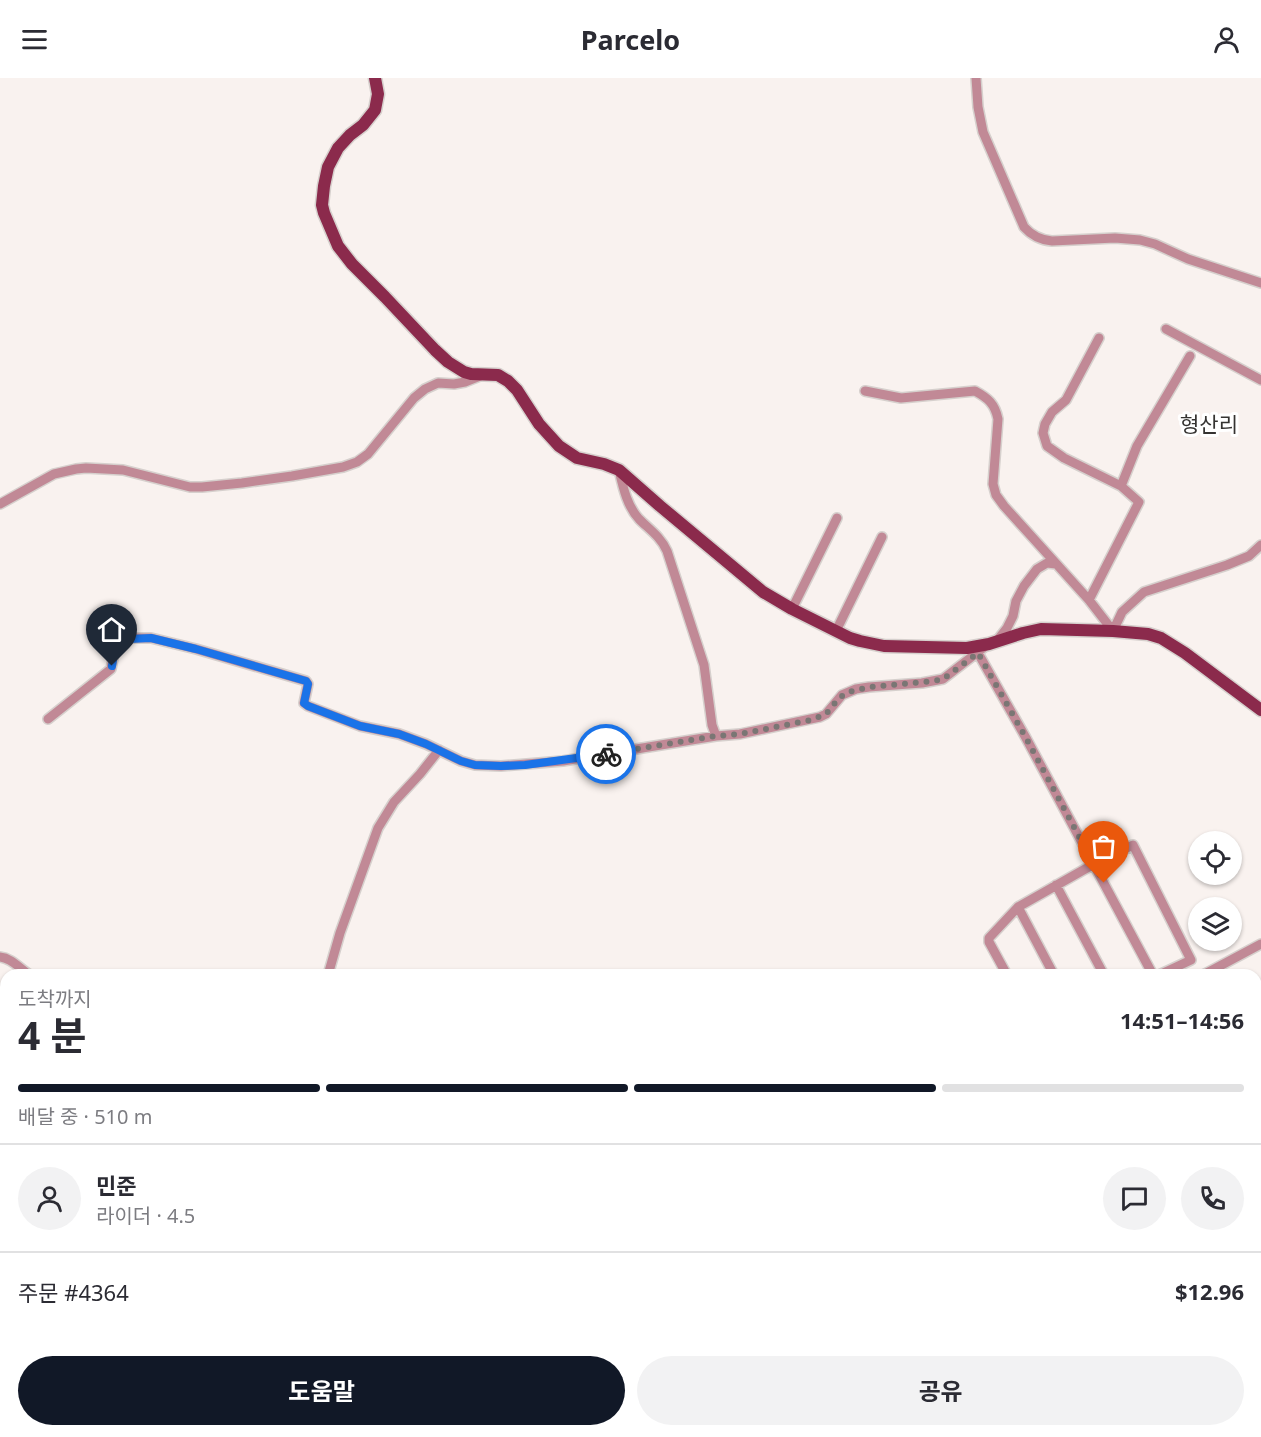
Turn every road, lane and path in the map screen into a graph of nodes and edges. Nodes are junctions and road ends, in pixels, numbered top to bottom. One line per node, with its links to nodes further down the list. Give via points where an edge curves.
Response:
1 (375, 78): 7 (main road, via 375,110 338,148 328,167 322,196 324,213 338,246 352,264 435,350 464,372)
2 (976, 78): 3 (street, via 986,141 1030,234 1052,241 1140,240)
3 (1261, 283)
4 (1166, 329): 8 (street)
5 (1099, 338): 11 (street, via 1066,400 1052,412 1043,433 1047,446 1064,458)
6 (1190, 357): 11 (street, via 1137,446)
7 (482, 375): 10 (main road, via 498,375 508,381 559,446 583,460); 12 (street, via 425,389 368,454 343,467 202,487 123,471 76,469 54,474)
8 (1261, 380)
9 (865, 391): 16 (street, via 901,398 975,391 991,402 998,419 993,484 996,495)
10 (620, 470): 18 (main road, via 746,579); 25 (street, via 634,512 668,551 704,665)
11 (1121, 486): 17 (street, via 1139,502)
12 (0, 504)
13 (837, 518): 18 (street)
14 (882, 537): 19 (street)
15 (1261, 545): 20 (street, via 1249,556 1227,565 1144,592 1122,612)
16 (1056, 564): 17 (street); 21 (street, via 1047,563 1037,569 1016,601 1007,628)
17 (1089, 600): 20 (street)
18 (792, 609): 19 (main road)
19 (836, 631): 21 (main road, via 884,646 967,648)
20 (1113, 631): 21 (main road, via 1033,630); 23 (main road, via 1148,634 1167,641)
21 (993, 643): 22 (street)
22 (978, 653): 25 (street, via 943,679 856,689 842,695 820,717); 27 (street)
23 (1261, 710)
24 (48, 719): 26 (street, via 111,669 118,643 151,638 306,681 304,703 308,706)
25 (716, 736): 26 (street, via 517,765 475,765)
26 (439, 750): 33 (street, via 394,802 378,828)
27 (1094, 864): 28 (street); 37 (street); 38 (street, via 1133,845 1191,960)
28 (1056, 885): 29 (street); 36 (street)
29 (1018, 907): 34 (street, via 988,942); 35 (street)
30 (1261, 944): 39 (street)
31 (0, 957): 32 (street, via 10,959)
32 (21, 969)
33 (330, 969)
34 (1004, 969)
35 (1051, 969)
36 (1101, 969)
37 (1150, 969)
38 (1172, 969)
39 (1214, 969)

